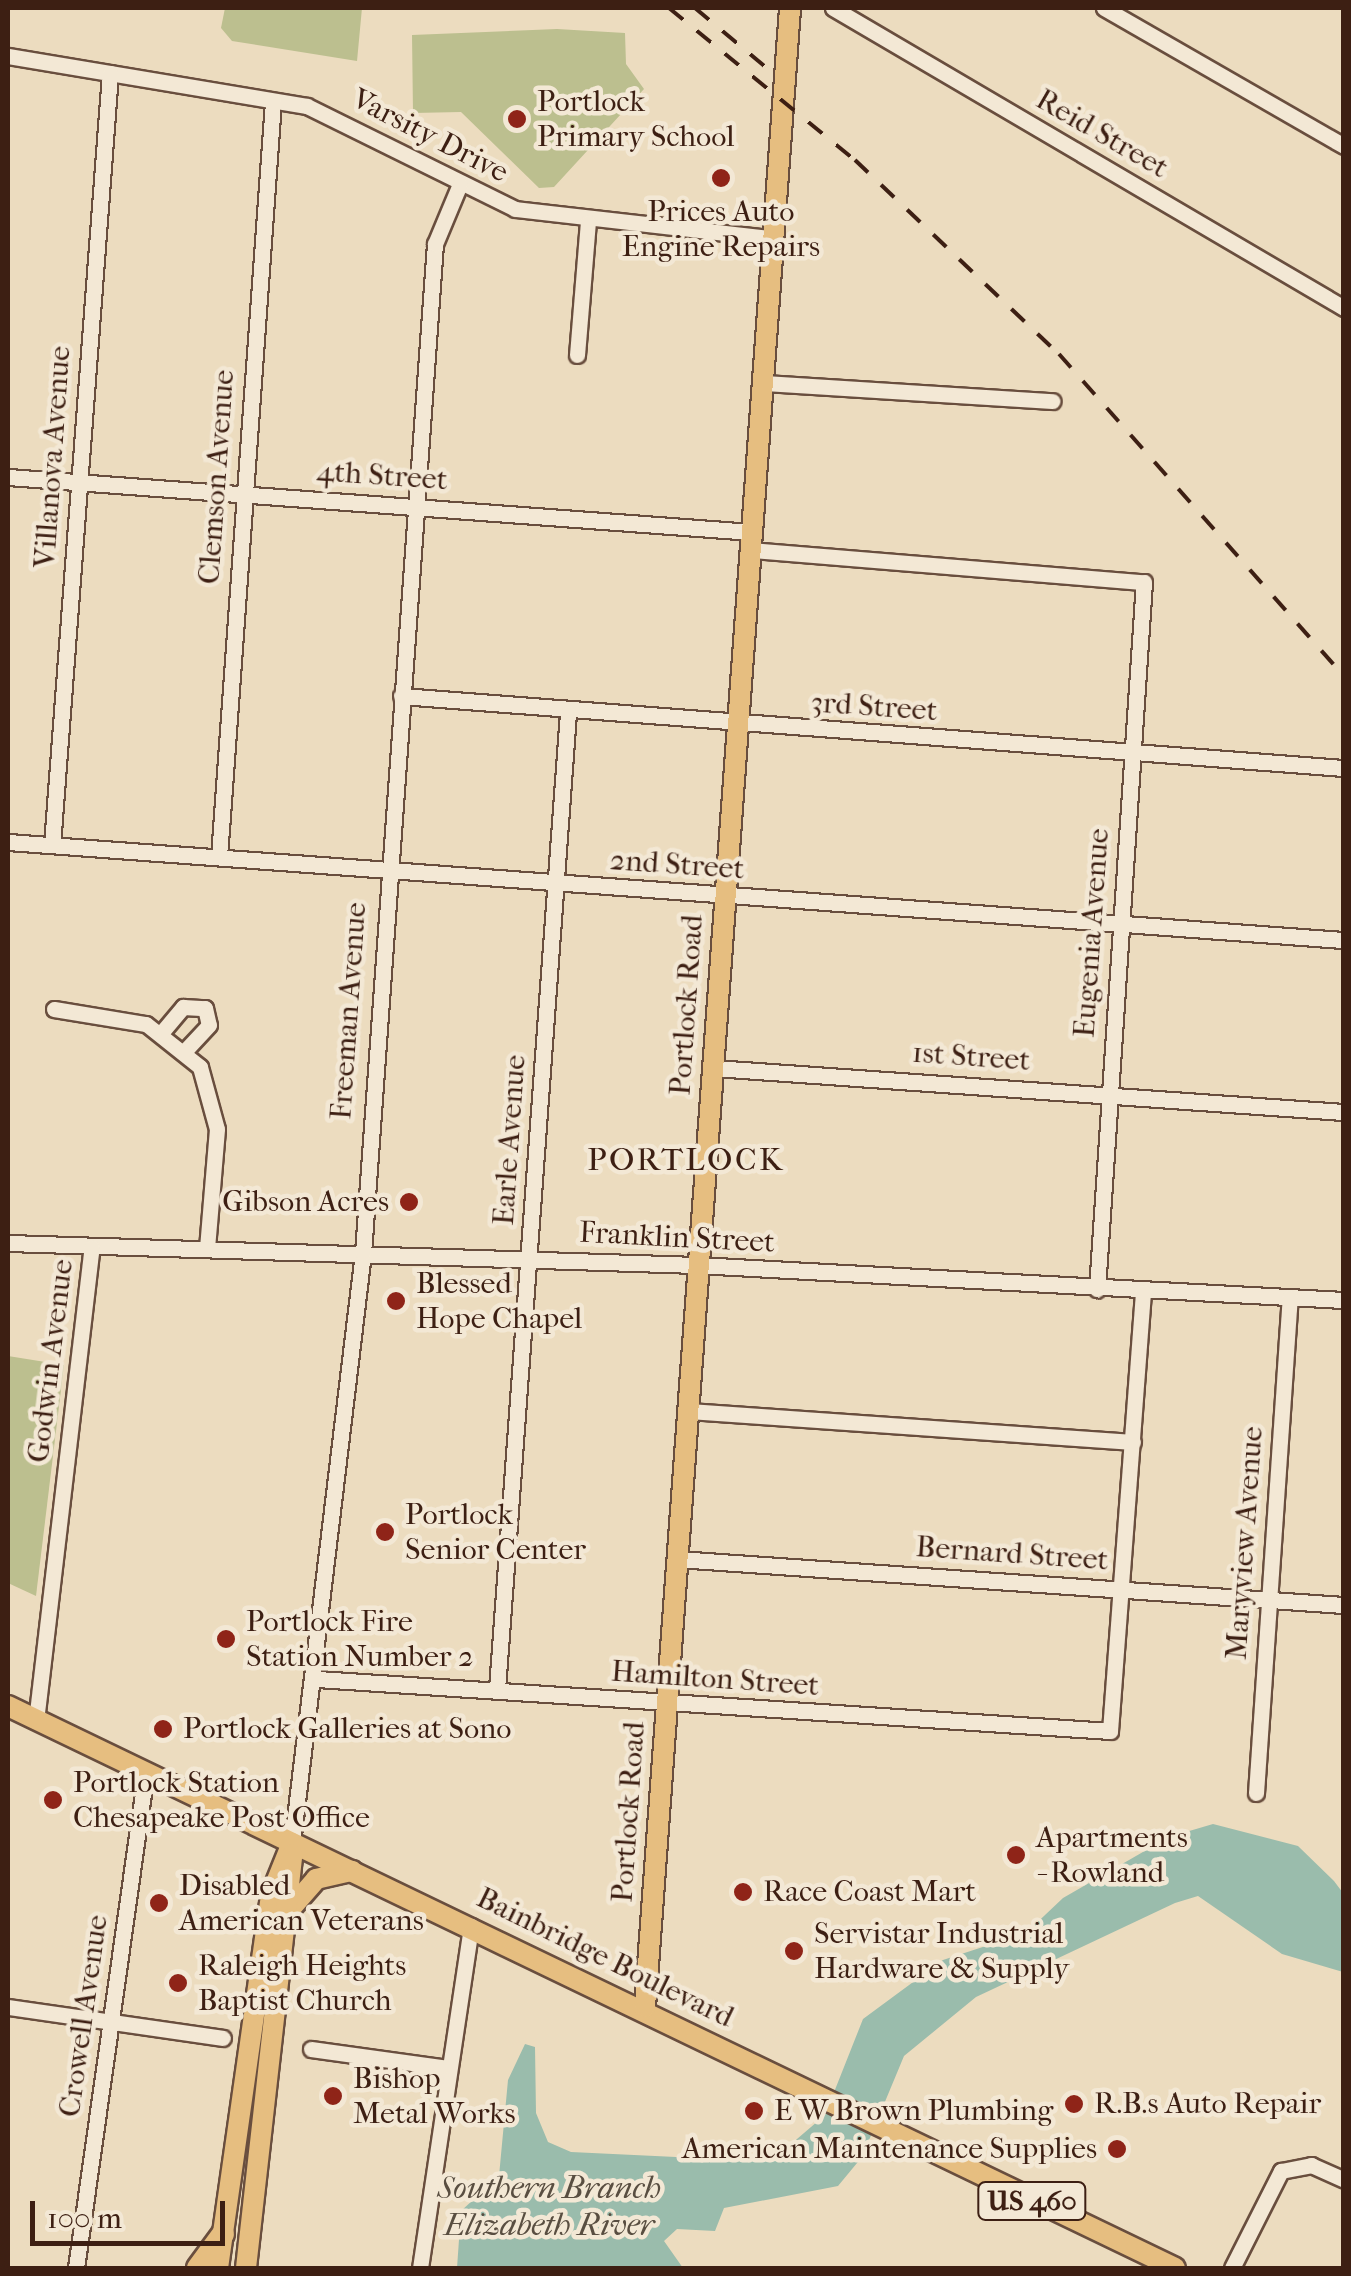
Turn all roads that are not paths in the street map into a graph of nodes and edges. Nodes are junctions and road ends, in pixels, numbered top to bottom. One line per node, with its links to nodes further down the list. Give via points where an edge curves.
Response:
1 (790, 8): 10 (main road, Portlock Road)
2 (832, 8): 11 (street, Reid Street)
3 (1104, 8): 7 (street)
4 (8, 56): 5 (street, Varsity Drive)
5 (110, 73): 6 (street, Varsity Drive); 16 (street, Villanova Avenue)
6 (273, 101): 8 (street, Varsity Drive, via 386,138); 17 (street, Clemson Avenue)
7 (1344, 146)
8 (460, 184): 9 (street, Varsity Drive, via 516,210); 18 (street, Freeman Avenue, via 435,244)
9 (588, 222): 10 (street, Varsity Drive); 12 (street)
10 (770, 238): 13 (main road, Portlock Road)
11 (1344, 308)
12 (577, 354)
13 (764, 383): 14 (street); 19 (main road, Portlock Road)
14 (1052, 401)
15 (8, 477): 16 (street, 4th Street)
16 (78, 483): 17 (street, 4th Street); 27 (street, Villanova Avenue)
17 (243, 495): 18 (street, 4th Street); 28 (street, Clemson Avenue)
18 (416, 505): 19 (street, 4th Street); 21 (street, Freeman Avenue)
19 (752, 541): 20 (street, 4th Street); 23 (main road, Portlock Road)
20 (1144, 582): 24 (street, Eugenia Avenue)
21 (401, 696): 22 (street, 3rd Street); 29 (street, Freeman Avenue)
22 (568, 714): 23 (street, 3rd Street); 30 (street, Earle Avenue)
23 (735, 724): 24 (street, 3rd Street); 31 (main road, Portlock Road)
24 (1133, 753): 25 (street, 3rd Street); 32 (street, Eugenia Avenue)
25 (1344, 768)
26 (8, 842): 27 (street, 2nd Street)
27 (52, 845): 28 (street, 2nd Street)
28 (218, 857): 29 (street, 2nd Street)
29 (388, 870): 30 (street, 2nd Street); 43 (street, Freeman Avenue)
30 (557, 884): 31 (street, 2nd Street); 44 (street, Earle Avenue)
31 (724, 896): 32 (street, 2nd Street); 37 (main road, Portlock Road)
32 (1120, 922): 33 (street, 2nd Street); 38 (street, Eugenia Avenue)
33 (1344, 940)
34 (54, 1009): 35 (street, via 100,1010)
35 (162, 1032): 36 (street); 36 (street, via 183,1007 205,1008 209,1024)
36 (187, 1049): 42 (street, via 209,1086 217,1129)
37 (714, 1068): 38 (street, 1st Street); 45 (main road, Portlock Road)
38 (1107, 1092): 39 (street, 1st Street); 46 (street, Eugenia Avenue)
39 (1344, 1112)
40 (8, 1243): 41 (street, Franklin Street)
41 (92, 1246): 42 (street, Franklin Street); 60 (street, Godwin Avenue)
42 (207, 1249): 43 (street, Franklin Street)
43 (363, 1253): 44 (street, Franklin Street); 56 (street, Freeman Avenue)
44 (529, 1258): 45 (street, Franklin Street); 57 (street, Earle Avenue)
45 (698, 1265): 46 (street, Franklin Street); 50 (main road, Portlock Road)
46 (1097, 1288): 47 (street, Franklin Street)
47 (1143, 1292): 48 (street, Franklin Street); 51 (street)
48 (1290, 1297): 49 (street, Franklin Street); 54 (street, Maryview Avenue)
49 (1344, 1300)
50 (689, 1412): 51 (street); 52 (main road, Portlock Road)
51 (1133, 1442): 53 (street)
52 (677, 1559): 53 (street, Bernard Street); 58 (main road, Portlock Road)
53 (1122, 1589): 54 (street, Bernard Street); 58 (street, Hamilton Street, via 1110,1731)
54 (1269, 1600): 55 (street, Bernard Street); 62 (street, Maryview Avenue)
55 (1344, 1605)
56 (317, 1679): 57 (street, Hamilton Street); 63 (street, Freeman Avenue)
57 (497, 1689): 58 (street, Hamilton Street)
58 (668, 1705): 67 (main road, Portlock Road)
59 (8, 1706): 60 (main road, Bainbridge Boulevard / US 460)
60 (36, 1720): 61 (main road, Bainbridge Boulevard / US 460)
61 (146, 1772): 63 (main road, Bainbridge Boulevard / US 460); 69 (street, Crowell Avenue)
62 (1256, 1793)
63 (292, 1843): 64 (main road, Bainbridge Boulevard / US 460); 65 (main road, Freeman Avenue); 74 (main road, Freeman Avenue, via 271,1895)
64 (352, 1871): 65 (main road, via 316,1878); 66 (main road, Bainbridge Boulevard / US 460)
65 (290, 1909): 78 (main road, Freeman Avenue)
66 (471, 1926): 67 (main road, Bainbridge Boulevard / US 460); 72 (street)
67 (644, 2006): 80 (main road, Bainbridge Boulevard / US 460)
68 (8, 2007): 69 (street)
69 (112, 2020): 70 (street); 75 (street, Crowell Avenue)
70 (223, 2038)
71 (311, 2049): 72 (street)
72 (448, 2068): 79 (street)
73 (1344, 2180): 81 (street, via 1311,2166 1281,2171)
74 (223, 2234): 76 (highway); 77 (main road, Freeman Avenue)
75 (76, 2268)
76 (198, 2268)
77 (218, 2268)
78 (246, 2268)
79 (420, 2268)
80 (1175, 2268)
81 (1232, 2268)

